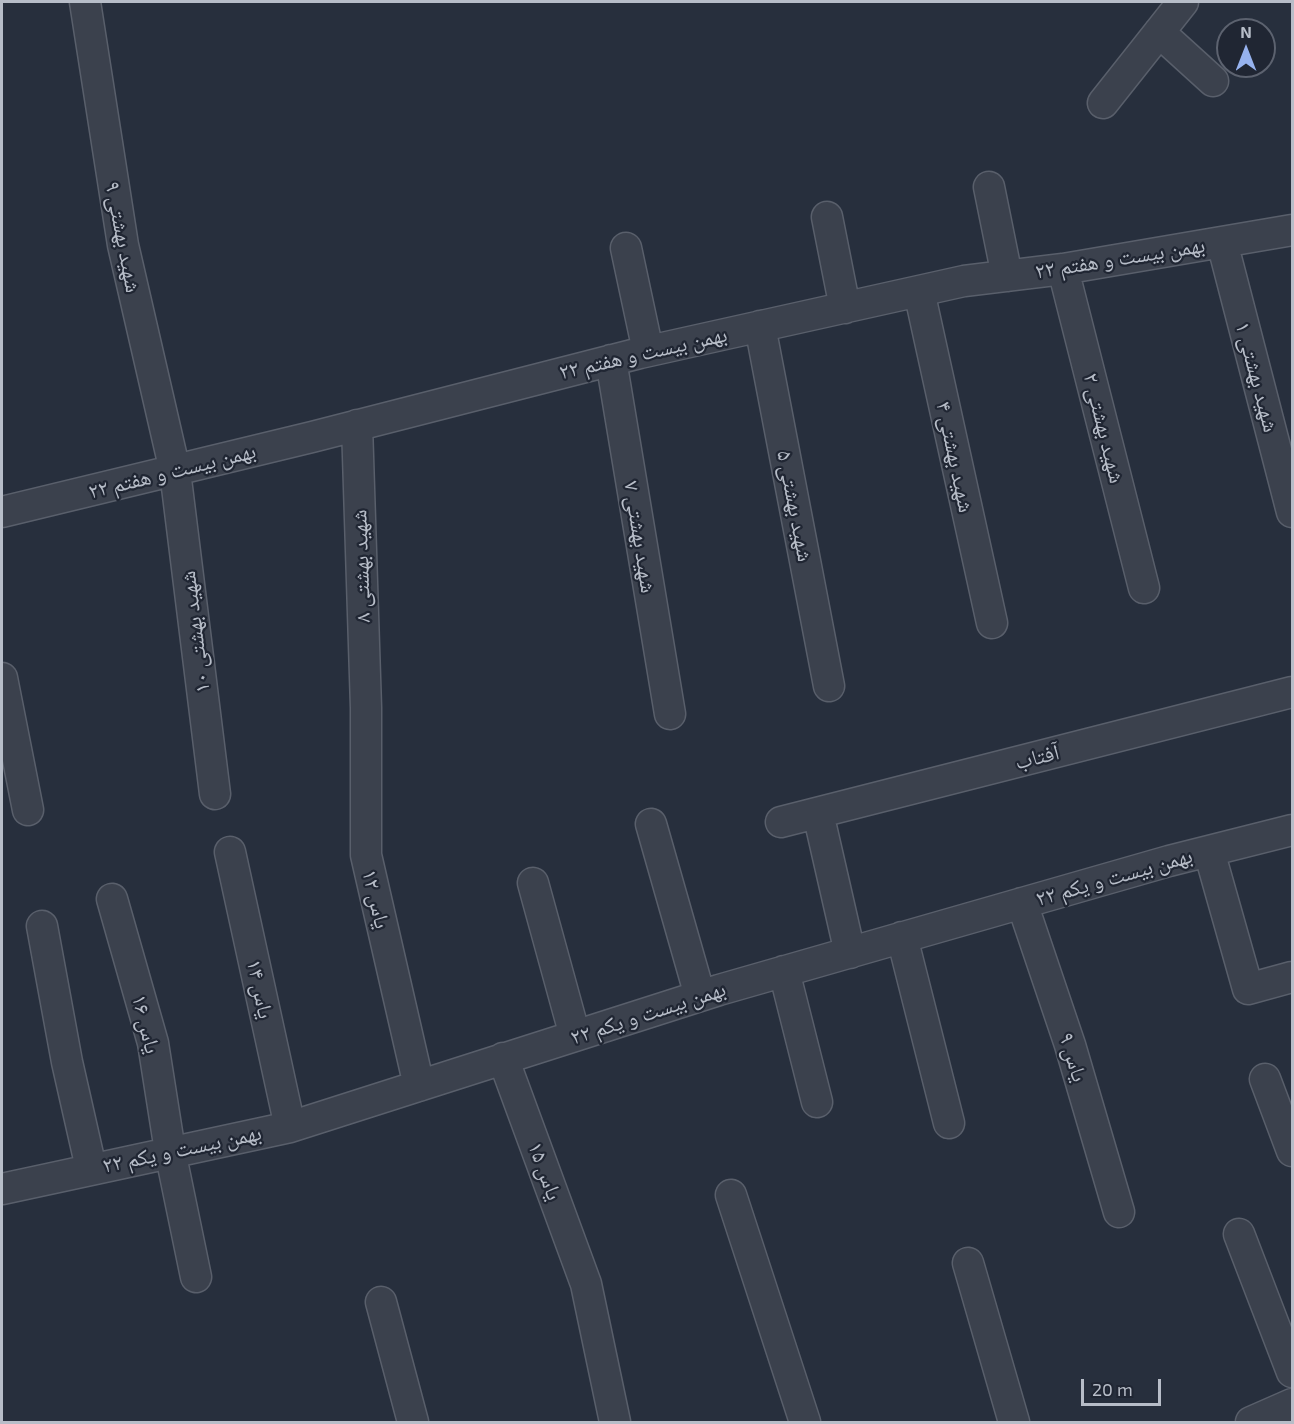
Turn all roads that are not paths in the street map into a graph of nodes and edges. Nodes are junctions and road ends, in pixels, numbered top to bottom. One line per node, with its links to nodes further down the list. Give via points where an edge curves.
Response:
1 (85, 2): 19 (street, شهید بهشتی ۹, via 123,244)
2 (1183, 2): 3 (street)
3 (1159, 32): 4 (street); 5 (street)
4 (1213, 81)
5 (1103, 103)
6 (989, 187): 12 (street)
7 (827, 217): 14 (street)
8 (1293, 230): 9 (street, ۲۲ بهمن بیست و هفتم)
9 (1222, 242): 11 (street, ۲۲ بهمن بیست و هفتم); 21 (street, شهید بهشتی ۱)
10 (626, 248): 16 (street)
11 (1063, 269): 12 (street, ۲۲ بهمن بیست و هفتم); 22 (street, شهید بهشتی ۲)
12 (1007, 276): 13 (street, ۲۲ بهمن بیست و هفتم)
13 (919, 291): 14 (street, ۲۲ بهمن بیست و هفتم); 23 (street, شهید بهشتی ۴)
14 (845, 308): 15 (street, ۲۲ بهمن بیست و هفتم)
15 (760, 326): 16 (street, ۲۲ بهمن بیست و هفتم); 25 (street, شهید بهشتی ۵)
16 (648, 351): 17 (street, ۲۲ بهمن بیست و هفتم)
17 (611, 360): 18 (street, ۲۲ بهمن بیست و هفتم); 28 (street, شهید بهشتی ۷)
18 (357, 425): 19 (street, ۲۲ بهمن بیست و هفتم); 27 (street, شهید بهشتی ۸)
19 (175, 471): 20 (street, ۲۲ بهمن بیست و هفتم); 29 (street, شهید بهشتی ۱۰)
20 (2, 512)
21 (1293, 512)
22 (1144, 588)
23 (992, 623)
24 (2, 678): 30 (street)
25 (829, 686)
26 (1293, 692): 31 (street, آفتاب)
27 (366, 708): 49 (street, یاس ۱۲, via 366,855)
28 (670, 714)
29 (214, 794)
30 (28, 810)
31 (818, 813): 32 (street, آفتاب); 42 (street)
32 (781, 822)
33 (651, 824): 45 (street)
34 (1293, 830): 35 (street, ۲۲ بهمن بیست و یکم)
35 (1209, 851): 39 (street, ۲۲ بهمن بیست و یکم); 44 (street, via 1248,989)
36 (230, 852): 52 (street, یاس ۱۴)
37 (533, 884): 46 (street)
38 (112, 899): 53 (street, یاس ۱۶, via 153,1043)
39 (1022, 903): 41 (street, ۲۲ بهمن بیست و یکم); 58 (street, یاس ۹, via 1070,1045)
40 (42, 926): 55 (street)
41 (903, 937): 42 (street, ۲۲ بهمن بیست و یکم); 51 (street)
42 (850, 952): 43 (street, ۲۲ بهمن بیست و یکم)
43 (784, 971): 45 (street, ۲۲ بهمن بیست و یکم); 50 (street)
44 (1293, 977)
45 (700, 996): 46 (street, ۲۲ بهمن بیست و یکم)
46 (575, 1036): 47 (street, ۲۲ بهمن بیست و یکم)
47 (504, 1058): 49 (street, ۲۲ بهمن بیست و یکم); 66 (street, یاس ۱۵, via 586,1284)
48 (1265, 1078): 54 (street)
49 (419, 1086): 52 (street, ۲۲ بهمن بیست و یکم)
50 (818, 1102)
51 (949, 1123)
52 (290, 1127): 53 (street, ۲۲ بهمن بیست و یکم)
53 (170, 1151): 55 (street, ۲۲ بهمن بیست و یکم); 61 (street, یاس ۱۶)
54 (1293, 1151)
55 (91, 1168): 56 (street, ۲۲ بهمن بیست و یکم)
56 (2, 1189)
57 (731, 1195): 67 (street)
58 (1119, 1212)
59 (1239, 1234): 63 (street)
60 (968, 1263): 68 (street)
61 (196, 1278)
62 (381, 1302): 65 (street)
63 (1293, 1372)
64 (1293, 1404): 69 (street)
65 (413, 1422)
66 (615, 1422)
67 (805, 1422)
68 (1014, 1422)
69 (1251, 1422)

